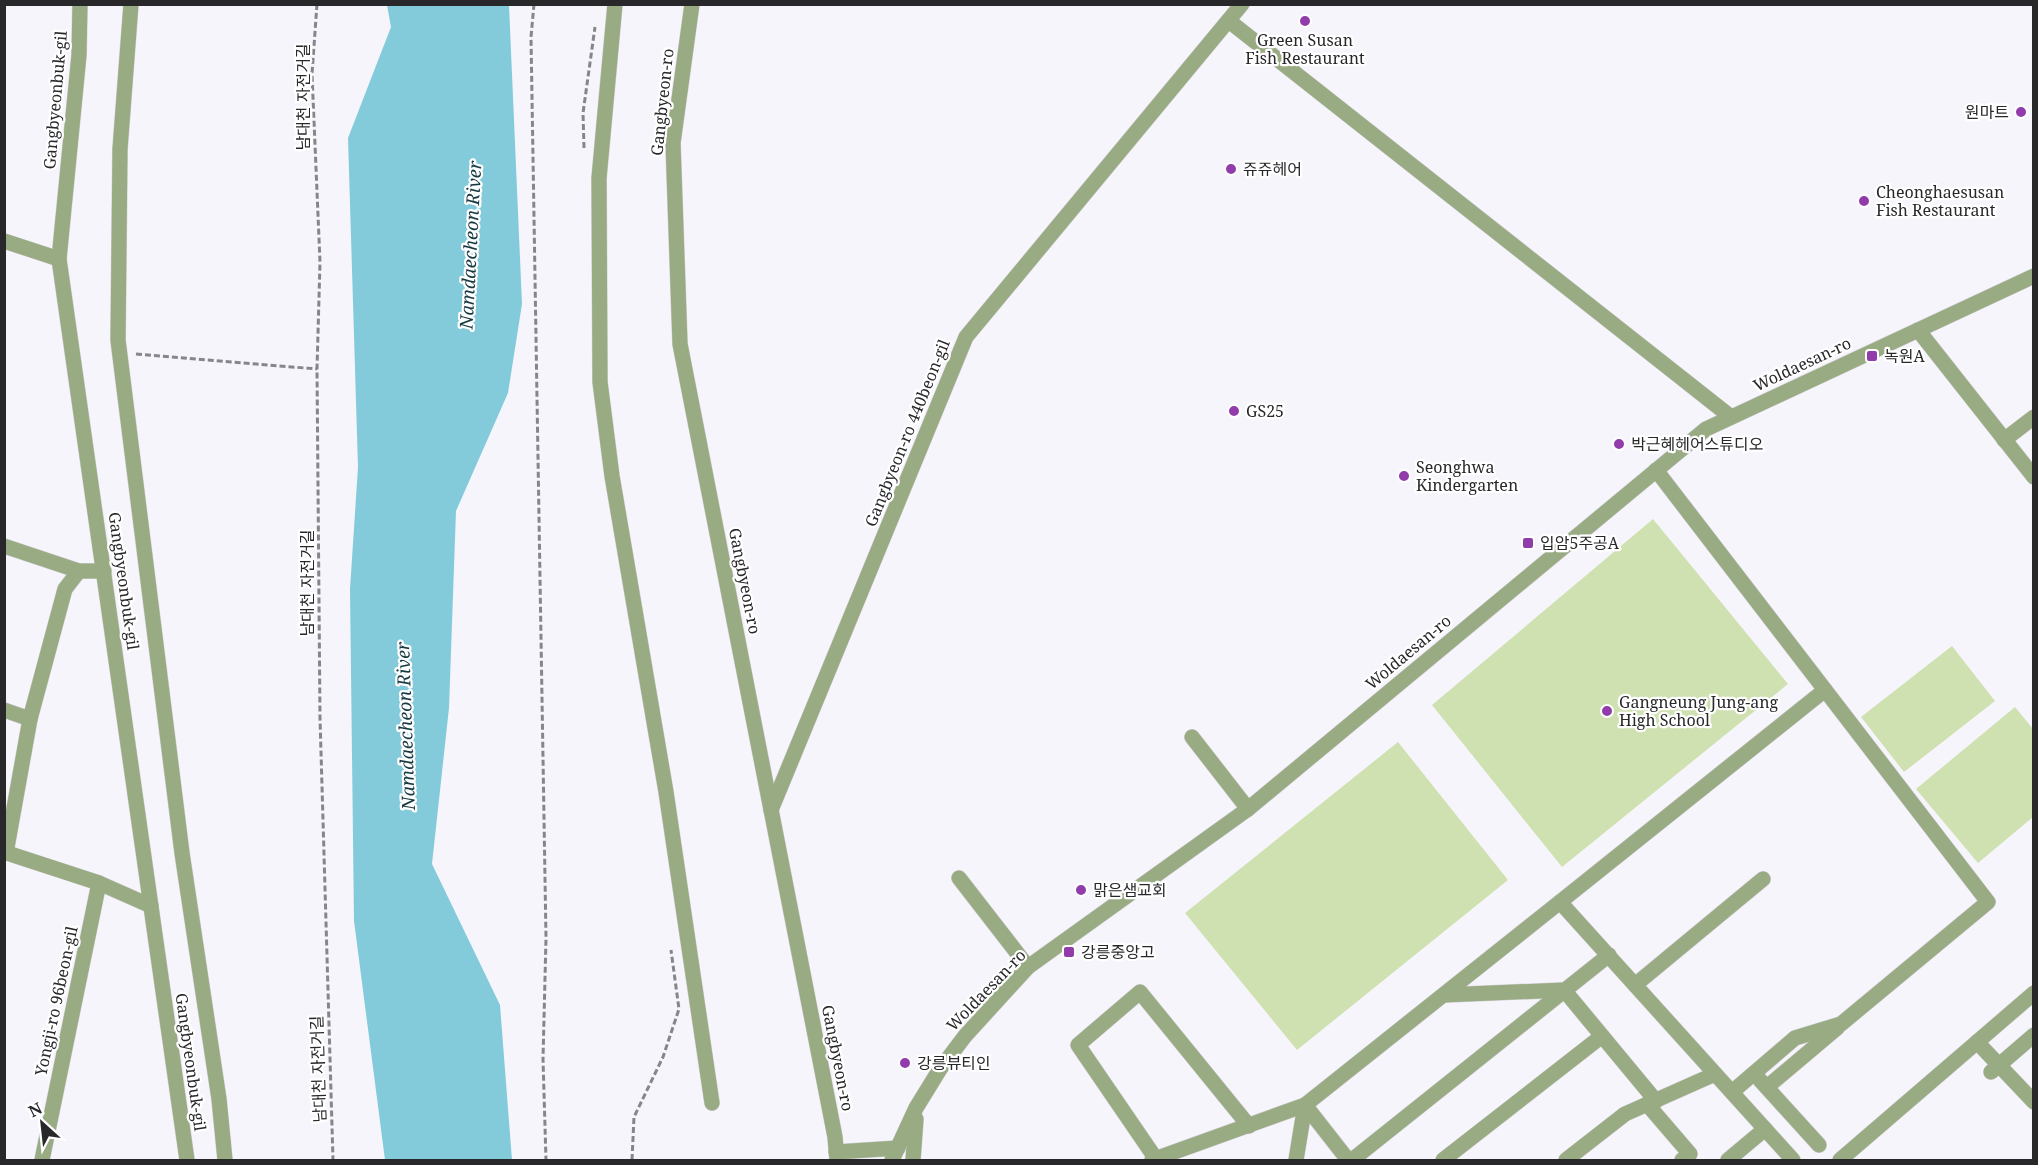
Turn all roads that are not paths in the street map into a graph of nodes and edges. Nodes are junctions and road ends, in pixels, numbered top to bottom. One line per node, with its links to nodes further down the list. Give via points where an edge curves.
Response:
1 (80, 4): 8 (street, Gangbyeonbuk-gil)
2 (131, 4): 60 (street, via 120,149 120,353)
3 (615, 4): 47 (street, via 599,178 600,382)
4 (692, 4): 24 (street, Gangbyeon-ro, via 673,143 680,344)
5 (1242, 4): 6 (street, Gangbyeon-ro 440beon-gil)
6 (1229, 21): 11 (street); 24 (street, Gangbyeon-ro 440beon-gil, via 966,337)
7 (4, 241): 8 (street)
8 (58, 259): 18 (street, Gangbyeonbuk-gil)
9 (2034, 276): 10 (street, Woldaesan-ro)
10 (1918, 330): 11 (street, Woldaesan-ro); 13 (street)
11 (1731, 417): 14 (street, Woldaesan-ro, via 1706,429)
12 (2034, 417): 13 (street)
13 (2004, 440): 15 (street)
14 (1656, 470): 19 (street); 23 (street, Woldaesan-ro)
15 (2034, 477)
16 (4, 546): 17 (street)
17 (79, 571): 18 (street); 21 (street, via 65,589)
18 (104, 571): 30 (street, Gangbyeonbuk-gil)
19 (1825, 690): 29 (street); 37 (street, via 1988,902)
20 (4, 710): 21 (street)
21 (30, 719): 25 (street)
22 (1192, 737): 23 (street)
23 (1248, 809): 32 (street, Woldaesan-ro)
24 (771, 810): 56 (street, Gangbyeon-ro)
25 (5, 852): 28 (street)
26 (959, 878): 32 (street)
27 (1763, 879): 33 (street)
28 (99, 883): 30 (street); 58 (street, Yongji-ro 96beon-gil)
29 (1560, 902): 31 (street); 36 (street)
30 (151, 906): 59 (street, Gangbyeonbuk-gil)
31 (1609, 956): 33 (street); 34 (street)
32 (1028, 967): 50 (street, Woldaesan-ro, via 964,1036)
33 (1635, 985): 43 (street)
34 (1564, 990): 36 (street); 39 (street); 63 (street)
35 (2034, 993): 40 (street)
36 (1444, 995): 49 (street)
37 (1841, 1024): 42 (street, via 1795,1038); 44 (street)
38 (2034, 1035): 41 (street)
39 (1602, 1036): 48 (street); 64 (street)
40 (1977, 1042): 41 (street); 69 (street)
41 (1995, 1069): 46 (street)
42 (1754, 1073): 44 (street); 45 (street)
43 (1715, 1074): 45 (street); 48 (street)
44 (1767, 1087): 53 (street)
45 (1732, 1092): 52 (street)
46 (2027, 1095)
47 (712, 1103)
48 (1652, 1103): 65 (street, via 1625,1114); 66 (street, via 1690,1154)
49 (1305, 1105): 51 (street); 62 (street); 63 (street)
50 (916, 1108): 54 (street, Woldaesan-ro); 61 (street)
51 (1249, 1126): 55 (street); 57 (street, via 1140,992 1078,1045)
52 (1765, 1129): 67 (street); 68 (street)
53 (1819, 1145)
54 (895, 1154): 56 (street)
55 (1187, 1154): 57 (street)
56 (836, 1156)
57 (1154, 1160)
58 (42, 1161)
59 (187, 1161)
60 (225, 1161)
61 (913, 1161)
62 (1296, 1161)
63 (1350, 1161)
64 (1443, 1161)
65 (1566, 1161)
66 (1682, 1161)
67 (1728, 1161)
68 (1793, 1161)
69 (1840, 1161)

